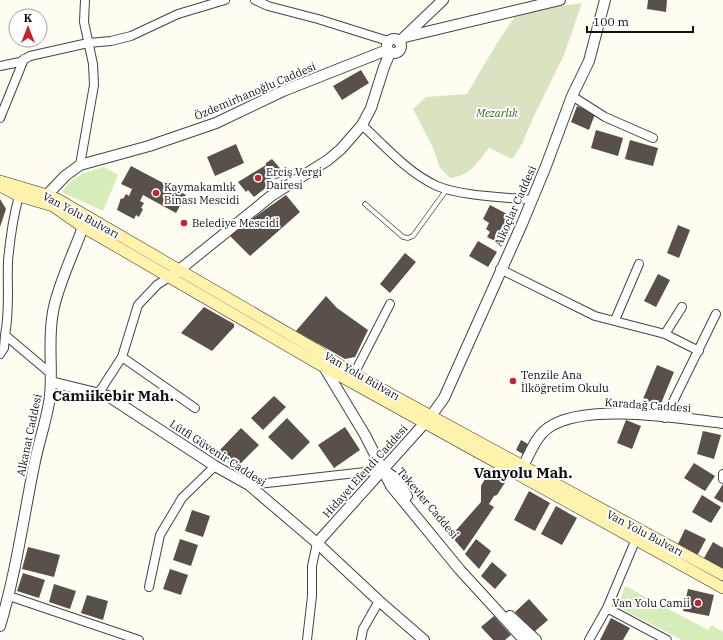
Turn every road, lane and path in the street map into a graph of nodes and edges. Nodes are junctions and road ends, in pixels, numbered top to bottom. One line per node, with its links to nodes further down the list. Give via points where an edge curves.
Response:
1 (85, 0): 8 (street, via 84,22)
2 (225, 0): 8 (street, via 178,14 131,36)
3 (255, 0): 9 (street, via 318,19)
4 (443, 0): 7 (street)
5 (560, 0): 7 (street)
6 (605, 0): 12 (street, Alkoçlar Caddesi, via 589,61)
7 (402, 39): 9 (street, via 399,51 395,54)
8 (88, 43): 10 (street, via 30,56); 16 (street, via 94,85)
9 (389, 48): 14 (street, via 371,108); 16 (street, Özdemirhanoğlu Caddesi, via 283,91 216,123)
10 (24, 60): 11 (street); 13 (street)
11 (0, 66)
12 (572, 96): 15 (street, via 605,117); 22 (street, Alkoçlar Caddesi)
13 (0, 118)
14 (362, 125): 19 (street, via 418,175); 27 (street, via 328,160 271,196)
15 (653, 138)
16 (80, 166): 20 (street, Özdemirhanoğlu Caddesi, via 65,176)
17 (0, 181): 20 (main road, Van Yolu Bulvarı)
18 (0, 186): 21 (main road)
19 (448, 189): 22 (street); 23 (lane, via 413,236 408,238 403,237)
20 (47, 194): 27 (main road, Van Yolu Bulvarı)
21 (19, 196): 24 (main road, via 53,206); 34 (street, via 14,212 8,261 8,313)
22 (531, 200): 26 (street, Alkoçlar Caddesi)
23 (365, 204)
24 (83, 227): 28 (main road); 40 (street, Alkanat Caddesi, via 52,314)
25 (639, 264): 32 (street)
26 (500, 269): 32 (street, via 595,316); 44 (street, Alkoçlar Caddesi, via 444,398)
27 (179, 270): 28 (street); 39 (main road, Van Yolu Bulvarı)
28 (169, 277): 37 (street, via 157,285 138,305); 38 (main road)
29 (390, 304): 39 (street)
30 (682, 307): 33 (street)
31 (716, 314): 35 (street)
32 (615, 320): 33 (street)
33 (666, 334): 35 (street)
34 (5, 336): 36 (street, via 4,348); 40 (street)
35 (699, 351): 43 (street)
36 (0, 354)
37 (122, 357): 41 (street); 42 (street)
38 (324, 367): 44 (main road); 48 (street, Tekevler Caddesi)
39 (354, 374): 44 (main road, Van Yolu Bulvarı)
40 (51, 377): 41 (street, Lütfi Güvenir Caddesi); 57 (street, Alkanat Caddesi, via 49,402)
41 (98, 394): 46 (street, Lütfi Güvenir Caddesi, via 108,396)
42 (195, 408)
43 (665, 418): 45 (street, Karadağ Caddesi); 47 (street, Karadağ Caddesi, via 608,413 562,421 542,433)
44 (428, 419): 47 (main road, Van Yolu Bulvarı); 48 (street, Hidayet Efendi Caddesi); 52 (main road, via 524,479)
45 (723, 423)
46 (215, 466): 51 (street, Lütfi Güvenir Caddesi); 55 (street, via 182,498 160,535)
47 (523, 466): 54 (main road, Van Yolu Bulvarı)
48 (383, 470): 51 (street); 53 (street, Hidayet Efendi Caddesi); 65 (street, via 405,504 460,570); 66 (street, Tekevler Caddesi, via 395,478 417,509 501,606)
49 (723, 474): 50 (street)
50 (723, 479)
51 (249, 485): 53 (street, Lütfi Güvenir Caddesi)
52 (636, 539): 56 (main road); 59 (street)
53 (317, 543): 58 (street, Lütfi Güvenir Caddesi); 62 (street, via 312,566 312,596)
54 (723, 575)
55 (149, 587)
56 (723, 588)
57 (9, 596): 60 (street, Alkanat Caddesi); 61 (street)
58 (379, 601): 63 (street, via 363,629); 64 (street, Lütfi Güvenir Caddesi)
59 (607, 608): 67 (street); 68 (street)
60 (0, 626)
61 (139, 640)
62 (307, 640)
63 (362, 640)
64 (424, 640)
65 (524, 640)
66 (536, 640)
67 (589, 640)
68 (667, 640)

